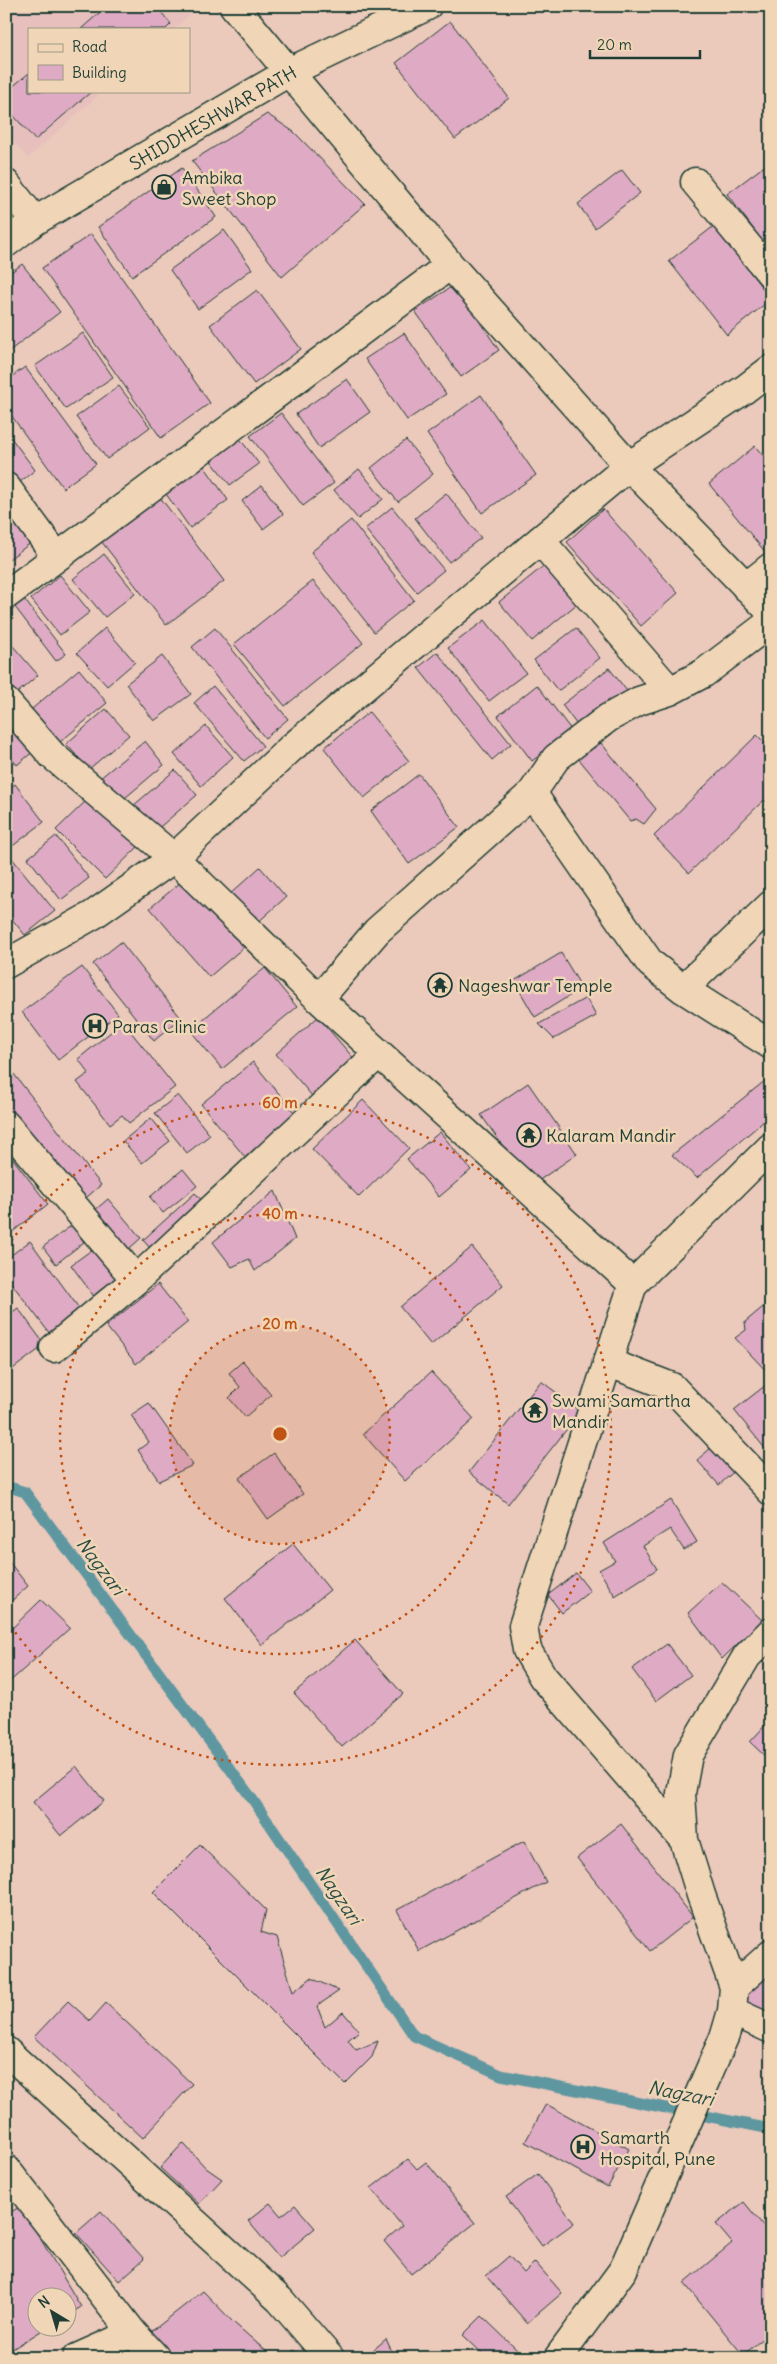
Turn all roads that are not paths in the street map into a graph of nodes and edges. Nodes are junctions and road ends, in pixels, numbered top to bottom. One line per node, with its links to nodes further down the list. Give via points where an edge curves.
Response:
1 (234, 6): 3 (street)
2 (427, 6): 3 (street, SHIDDHESHWAR PATH)
3 (289, 72): 6 (street, SHIDDHESHWAR PATH); 8 (street)
4 (695, 182): 9 (street)
5 (6, 184): 6 (street)
6 (35, 222): 7 (street, SHIDDHESHWAR PATH)
7 (6, 243)
8 (450, 265): 11 (street); 14 (street)
9 (771, 274)
10 (771, 369): 11 (street, via 745,390)
11 (629, 466): 13 (street); 16 (street)
12 (6, 488): 14 (street)
13 (540, 540): 20 (street); 23 (street, via 290,749)
14 (57, 557): 17 (street)
15 (771, 567): 16 (street)
16 (746, 587): 18 (street)
17 (6, 595)
18 (771, 612)
19 (771, 622): 20 (street, via 704,673)
20 (670, 691): 22 (street, via 608,718 556,758)
21 (6, 702): 23 (street, via 53,756)
22 (532, 793): 26 (street, via 650,963); 27 (street, via 377,931)
23 (174, 858): 25 (street, via 94,915); 27 (street)
24 (771, 905): 26 (street)
25 (6, 964)
26 (683, 989): 28 (street)
27 (319, 999): 29 (street)
28 (771, 1045)
29 (378, 1054): 32 (street); 33 (street)
30 (6, 1125): 32 (street)
31 (771, 1147): 33 (street)
32 (136, 1280): 34 (street)
33 (633, 1284): 35 (street)
34 (54, 1348)
35 (607, 1362): 36 (street, via 672,1387); 38 (street, via 523,1626 526,1650 543,1677)
36 (771, 1491)
37 (771, 1632): 38 (street, via 747,1656 688,1755 681,1793)
38 (684, 1840): 40 (street)
39 (771, 1954): 40 (street)
40 (730, 2011): 41 (street); 48 (street, via 623,2270)
41 (771, 2029)
42 (6, 2051): 47 (street, via 280,2300)
43 (6, 2169): 44 (street)
44 (133, 2333): 45 (street); 46 (street)
45 (77, 2358)
46 (156, 2358)
47 (330, 2358)
48 (558, 2358)

